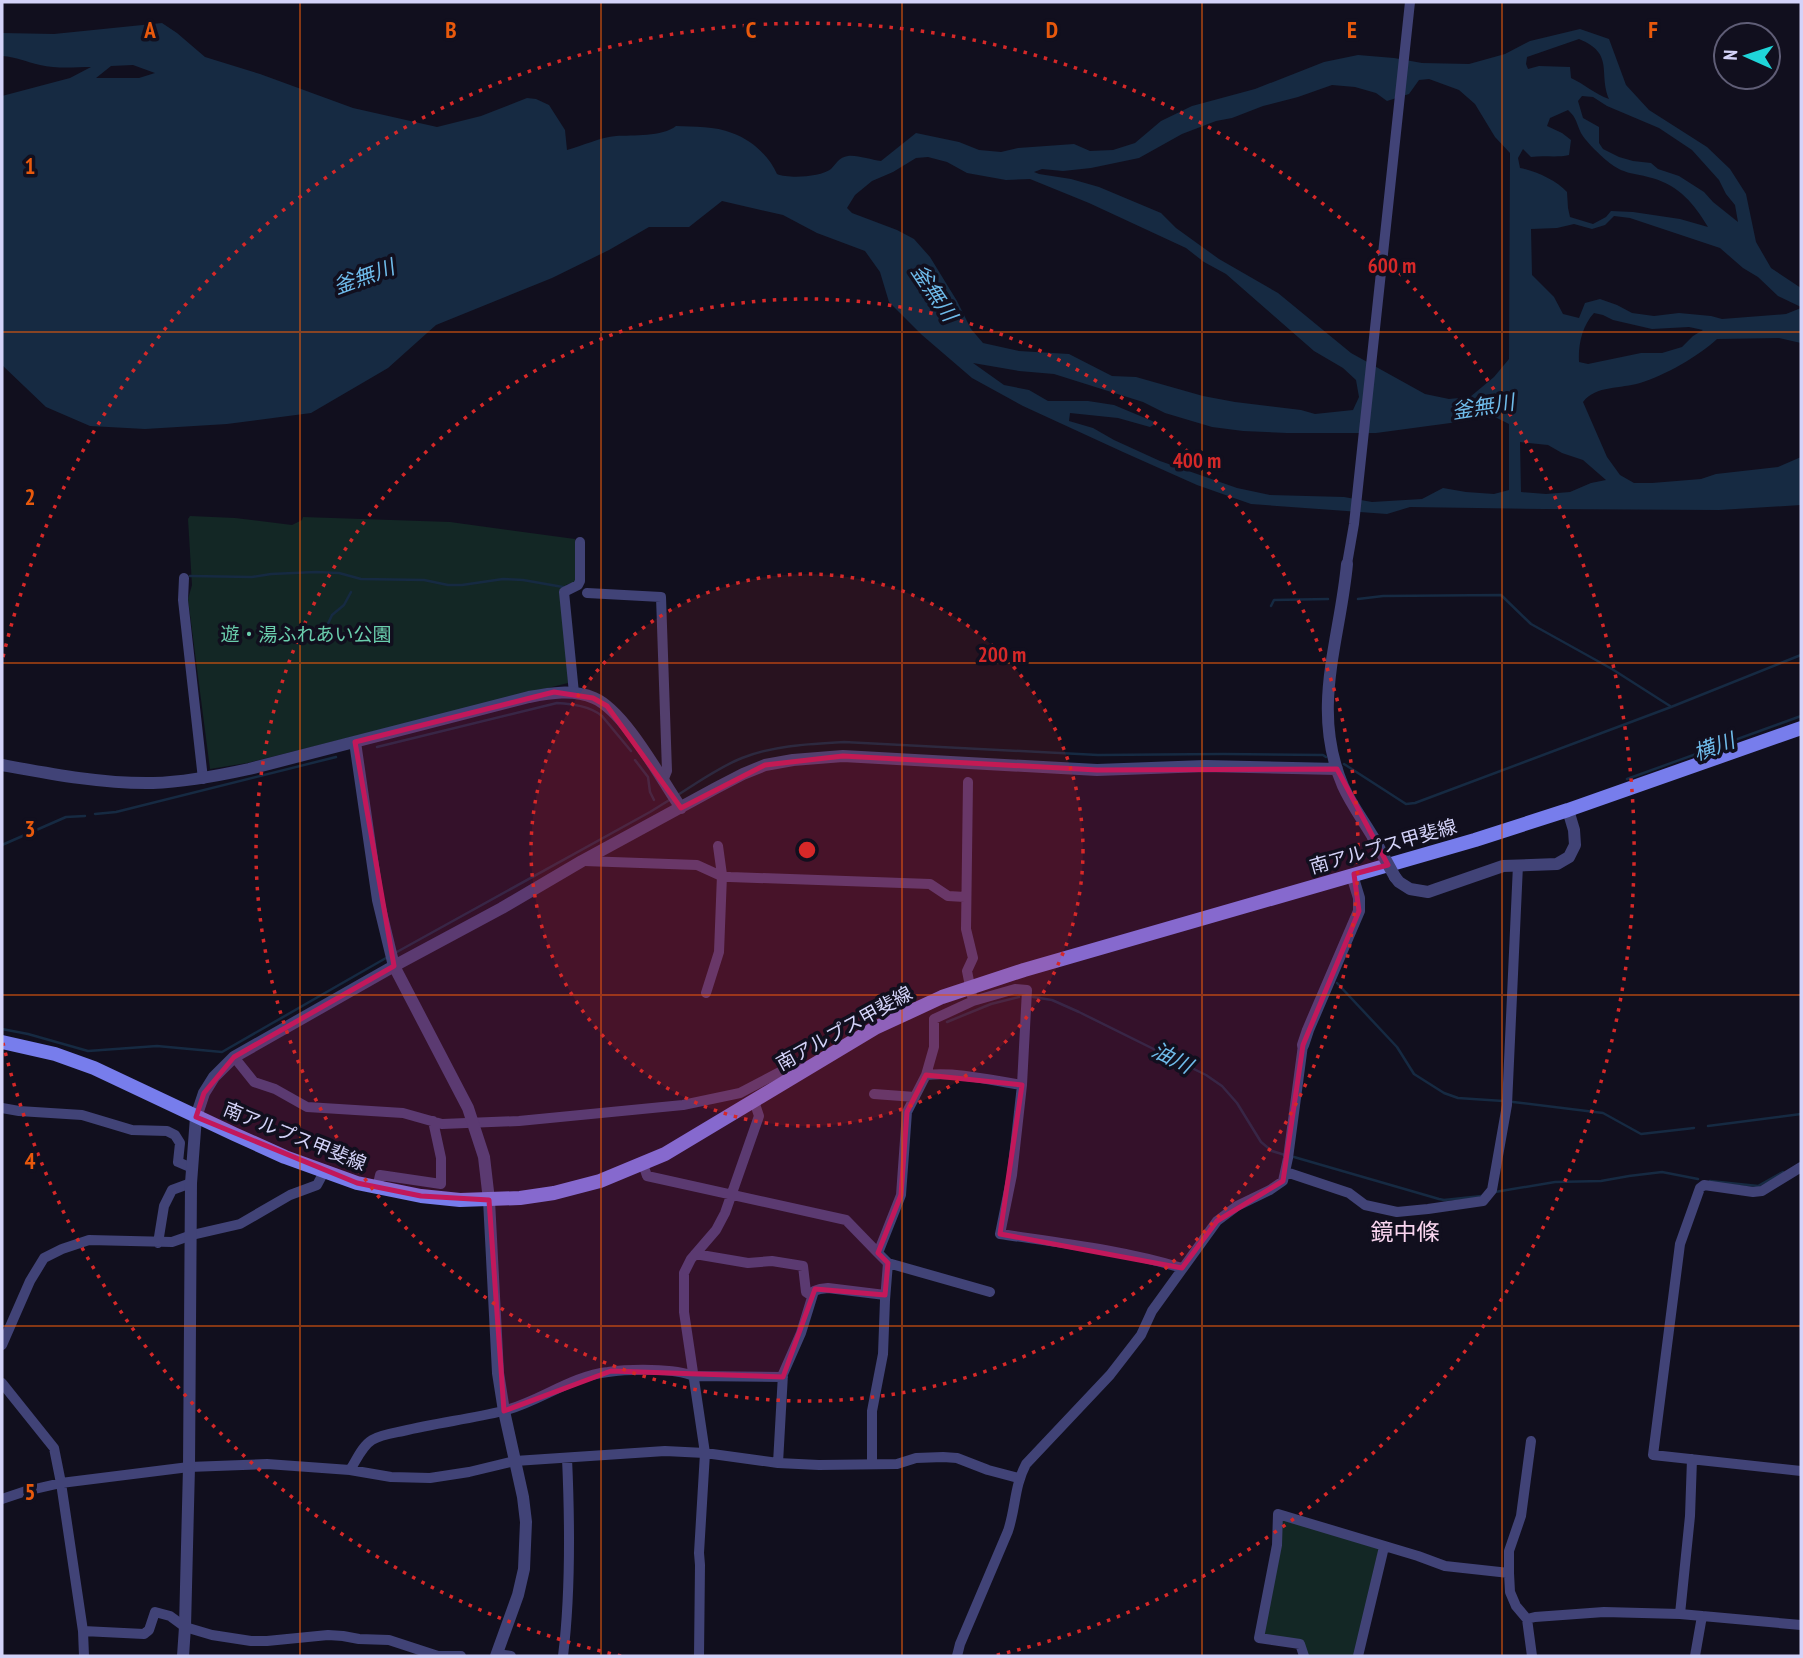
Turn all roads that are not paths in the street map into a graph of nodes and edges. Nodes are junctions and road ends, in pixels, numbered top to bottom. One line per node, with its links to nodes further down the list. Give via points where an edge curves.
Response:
1 (1410, 2): 3 (street)
2 (580, 542): 6 (street, via 580,581 564,592)
3 (1347, 564): 10 (street, via 1328,686 1328,721)
4 (184, 578): 11 (street)
5 (587, 593): 12 (street, via 662,597 667,771)
6 (574, 693): 8 (street, via 529,697); 12 (street, via 607,706)
7 (1801, 728): 15 (main road, 南アルプス甲斐線)
8 (355, 742): 11 (street); 22 (street, via 378,900)
9 (2, 765): 11 (street, via 121,782)
10 (1337, 769): 14 (street, via 1205,766 1097,770 843,756 765,765); 18 (street, bridge, via 1351,803 1395,877 1410,889 1435,891 1492,869)
11 (204, 779)
12 (663, 781): 14 (street)
13 (968, 782): 21 (street)
14 (681, 808): 17 (street)
15 (1568, 810): 18 (street, via 1575,837 1569,857 1557,864); 20 (main road, 南アルプス甲斐線)
16 (719, 846): 19 (street)
17 (582, 861): 19 (street, via 696,865); 22 (street)
18 (1518, 865): 42 (street, via 1507,1105 1492,1190 1483,1201 1397,1212 1365,1205 1349,1193)
19 (722, 875): 21 (street, via 930,884 948,896); 23 (street, via 719,952)
20 (1352, 875): 24 (main road, 南アルプス甲斐線); 26 (street, via 1359,911)
21 (965, 897): 24 (street, via 973,958 967,971)
22 (394, 966): 27 (street); 37 (street)
23 (706, 993)
24 (972, 993): 28 (main road, 南アルプス甲斐線, via 942,997 875,1028); 29 (street, via 934,1019 934,1047); 30 (street, via 1027,990)
25 (2, 1041): 35 (main road, 南アルプス甲斐線, via 94,1068)
26 (1303, 1045): 42 (street)
27 (234, 1057): 35 (street, via 214,1077); 36 (street, via 254,1082 307,1107 403,1113)
28 (804, 1072): 33 (main road, 南アルプス甲斐線); 37 (street, via 799,1062 740,1093 684,1105)
29 (926, 1075): 30 (street, via 971,1076); 32 (street)
30 (1022, 1086): 52 (street, via 1000,1234 1092,1247)
31 (874, 1094): 32 (street)
32 (915, 1097): 49 (street, via 907,1112 901,1195)
33 (754, 1101): 38 (main road, 南アルプス甲斐線); 45 (street, via 759,1115)
34 (2, 1108): 40 (street, via 82,1115 132,1130 167,1131 180,1143 178,1162)
35 (196, 1117): 40 (street); 41 (main road, 南アルプス甲斐線)
36 (433, 1121): 37 (street); 44 (street, via 441,1184 380,1175)
37 (474, 1123): 46 (street)
38 (643, 1164): 45 (street, via 647,1176); 46 (main road, 南アルプス甲斐線, via 554,1193)
39 (1801, 1167): 64 (street, via 1762,1191 1700,1188 1680,1244 1653,1455)
40 (192, 1168): 43 (street)
41 (324, 1172): 44 (main road, 南アルプス甲斐線); 47 (street, via 317,1185 240,1224)
42 (1286, 1172): 52 (street, via 1283,1181 1217,1221)
43 (191, 1183): 47 (street); 48 (street, via 172,1190 164,1206)
44 (377, 1188): 46 (main road, 南アルプス甲斐線)
45 (732, 1195): 49 (street, via 846,1220); 50 (street, via 716,1230)
46 (489, 1200): 60 (street)
47 (192, 1235): 48 (street); 68 (street)
48 (158, 1243): 56 (street, via 89,1240 44,1258)
49 (878, 1253): 51 (street)
50 (695, 1254): 55 (street, via 803,1266 806,1292); 57 (street, via 684,1273 684,1312)
51 (888, 1264): 53 (street); 54 (street)
52 (1182, 1268): 71 (street, via 1118,1365)
53 (990, 1292)
54 (885, 1295): 55 (street, via 828,1288 814,1291); 67 (street, via 883,1354 872,1411)
55 (812, 1296): 58 (street)
56 (2, 1346)
57 (694, 1376): 58 (street); 60 (street, via 648,1371 598,1373); 62 (street)
58 (783, 1377): 66 (street)
59 (2, 1383): 72 (street, via 54,1448)
60 (504, 1411): 65 (street); 69 (street, via 372,1440)
61 (1531, 1441): 75 (street, via 1521,1516 1509,1551)
62 (705, 1453): 63 (street); 66 (street); 88 (street)
63 (567, 1458): 65 (street); 87 (street, via 569,1543)
64 (1692, 1459): 70 (street); 76 (street)
65 (515, 1461): 69 (street, via 430,1478); 82 (street, via 526,1522 524,1569)
66 (778, 1463): 67 (street)
67 (872, 1464): 71 (street, via 957,1458)
68 (189, 1467): 69 (street, via 267,1464); 72 (street); 80 (street)
69 (350, 1470)
70 (1801, 1471)
71 (1018, 1478): 89 (street, via 1011,1523)
72 (61, 1483): 73 (street); 81 (street)
73 (2, 1499)
74 (1384, 1547): 75 (street, via 1445,1566); 90 (street, via 1278,1514 1277,1545 1259,1637 1300,1644); 91 (street)
75 (1509, 1573): 78 (street, via 1510,1592)
76 (1680, 1614): 77 (street); 78 (street, via 1604,1612)
77 (1702, 1616): 79 (street); 93 (street)
78 (1527, 1619): 92 (street)
79 (1801, 1625)
80 (185, 1627): 81 (street, via 155,1612 144,1634); 84 (street); 85 (street, via 251,1641 328,1635 388,1640 438,1656)
81 (83, 1631): 83 (street)
82 (497, 1655): 86 (street)
83 (84, 1656)
84 (183, 1656)
85 (461, 1656)
86 (510, 1656)
87 (563, 1656)
88 (699, 1656)
89 (957, 1656)
90 (1305, 1656)
91 (1358, 1656)
92 (1532, 1656)
93 (1695, 1656)

